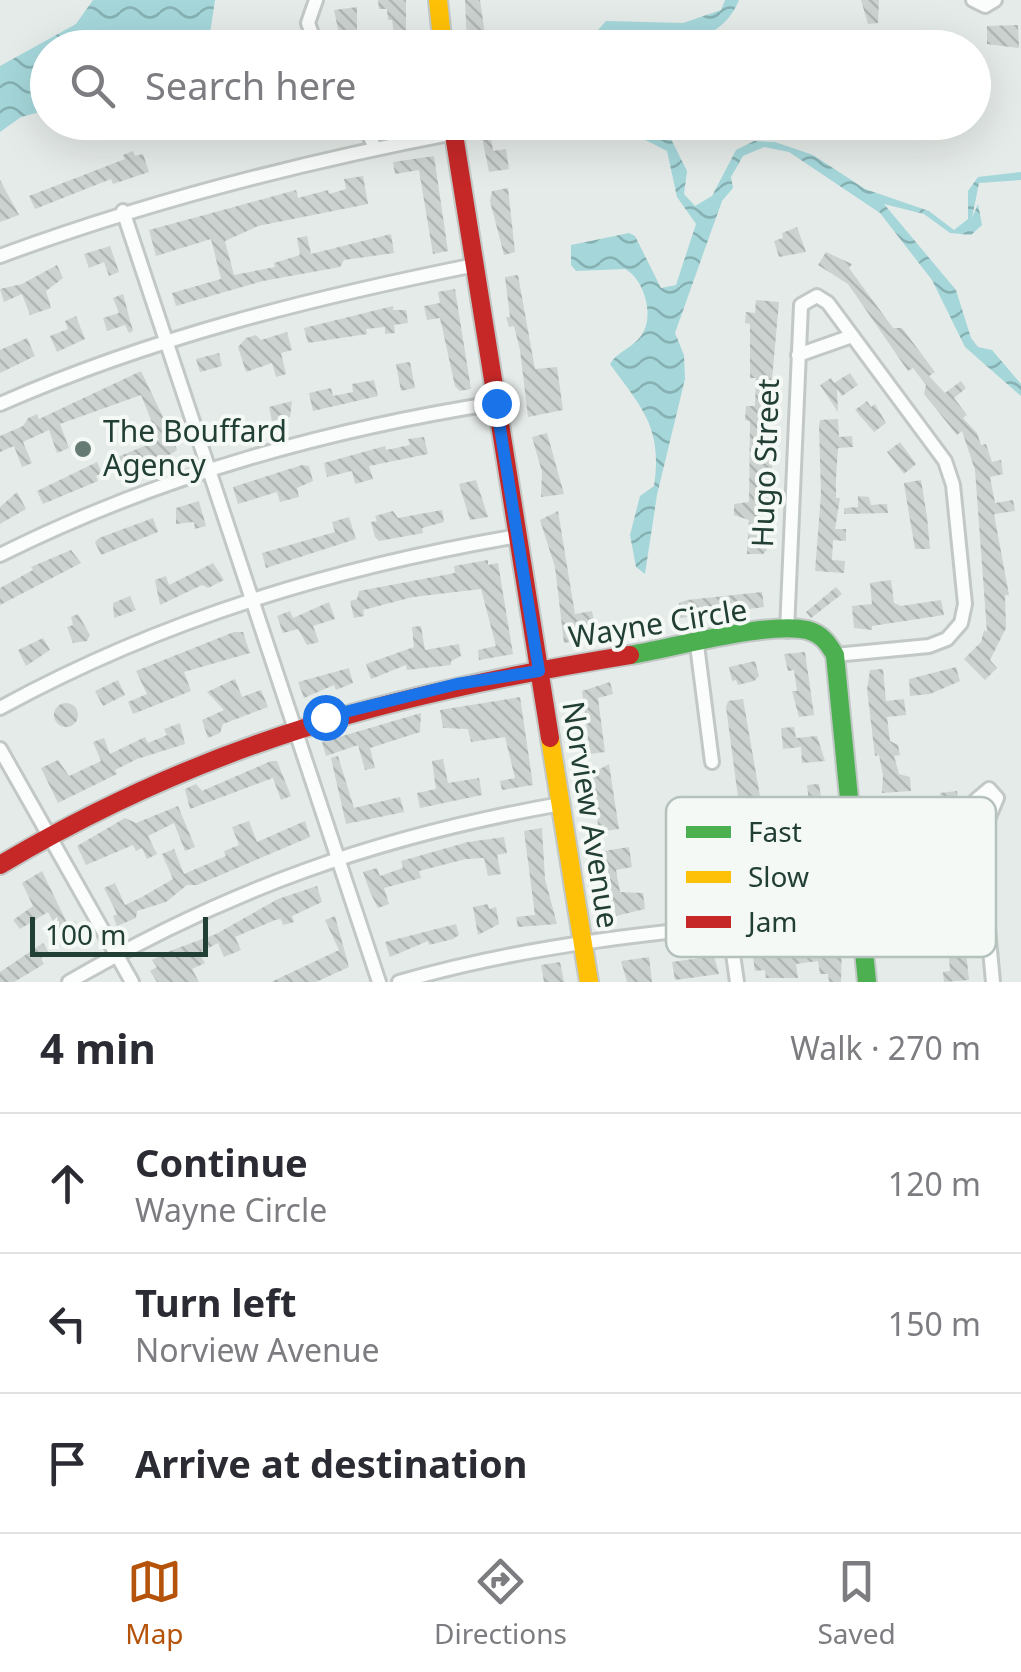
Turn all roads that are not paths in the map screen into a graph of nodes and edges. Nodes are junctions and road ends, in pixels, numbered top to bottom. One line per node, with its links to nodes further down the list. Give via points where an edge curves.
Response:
1 (316, 0): 5 (street)
2 (438, 0): 6 (street)
3 (972, 0): 4 (street, via 984,6)
4 (996, 0)
5 (311, 30)
6 (442, 30)
7 (371, 140): 10 (street)
8 (406, 140): 10 (street)
9 (455, 140): 13 (street, Norview Avenue)
10 (375, 148): 11 (street)
11 (124, 211): 12 (street); 15 (street)
12 (0, 256)
13 (475, 266): 15 (street, via 323,296); 17 (street, Norview Avenue)
14 (852, 336): 16 (street, Hugo Street); 16 (street, via 823,298 811,296 801,305); 25 (street, via 950,472 965,604 955,632 938,644)
15 (165, 340): 18 (street); 19 (street)
16 (798, 355): 23 (street, Hugo Street)
17 (496, 403): 19 (street, via 334,433); 20 (street, Norview Avenue)
18 (0, 404)
19 (209, 470): 21 (street); 22 (street)
20 (518, 536): 22 (street, via 368,565); 26 (street, Norview Avenue)
21 (0, 555)
22 (252, 598): 27 (street, via 104,656); 28 (street)
23 (787, 631): 24 (street, Wayne Circle); 25 (street, Wayne Circle, via 815,632)
24 (697, 645): 26 (street, Wayne Circle); 30 (street)
25 (834, 655): 31 (street)
26 (539, 671): 28 (street, Wayne Circle, via 395,698); 32 (street, Norview Avenue)
27 (0, 708)
28 (294, 727): 33 (street, Wayne Circle, via 193,764); 34 (street)
29 (0, 749): 33 (street)
30 (712, 762)
31 (848, 797)
32 (560, 804): 34 (street); 37 (street, Norview Avenue)
33 (49, 835): 35 (street, Wayne Circle); 38 (street)
34 (336, 857): 38 (street, via 214,904); 44 (street)
35 (0, 865)
36 (666, 932): 37 (street)
37 (582, 941): 45 (street); 46 (street, Norview Avenue)
38 (116, 954): 42 (street); 43 (street)
39 (733, 957): 47 (street)
40 (865, 957): 48 (street)
41 (991, 957): 49 (street)
42 (69, 982)
43 (132, 982)
44 (379, 982)
45 (399, 982)
46 (589, 982)
47 (737, 982)
48 (868, 982)
49 (993, 982)

